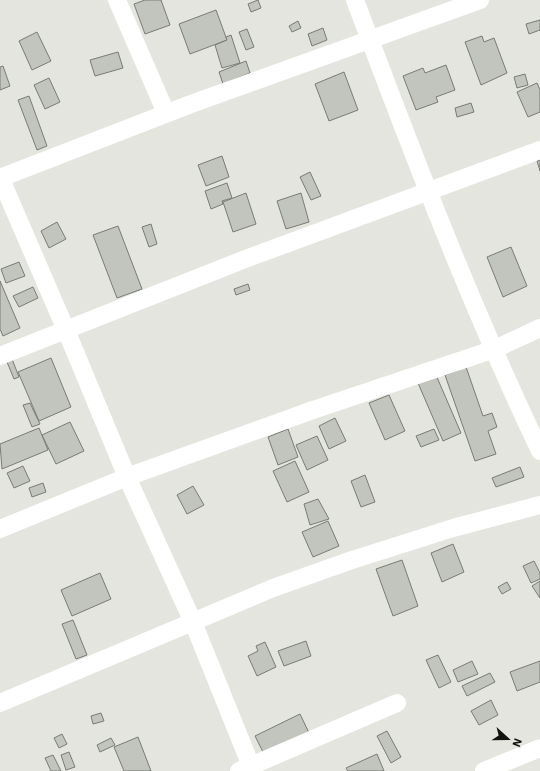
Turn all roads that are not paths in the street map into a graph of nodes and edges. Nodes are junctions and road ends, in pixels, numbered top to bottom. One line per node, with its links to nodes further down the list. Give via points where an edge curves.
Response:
1 (117, 0): 5 (street)
2 (355, 0): 4 (street)
3 (480, 0): 4 (street)
4 (370, 39): 5 (street); 8 (street)
5 (166, 114): 7 (street)
6 (540, 150): 8 (street)
7 (0, 178): 10 (street)
8 (428, 191): 10 (street); 11 (street)
9 (540, 328): 11 (street)
10 (66, 330): 12 (street); 14 (street)
11 (495, 349): 13 (street); 14 (street, via 313,410)
12 (0, 356)
13 (540, 450)
14 (127, 477): 16 (street); 17 (street)
15 (540, 505): 17 (street, via 453,528 352,560 273,588)
16 (0, 529)
17 (193, 622): 18 (street); 21 (street)
18 (0, 703)
19 (396, 703): 21 (street)
20 (540, 748): 22 (street)
21 (248, 769)
22 (484, 771)

